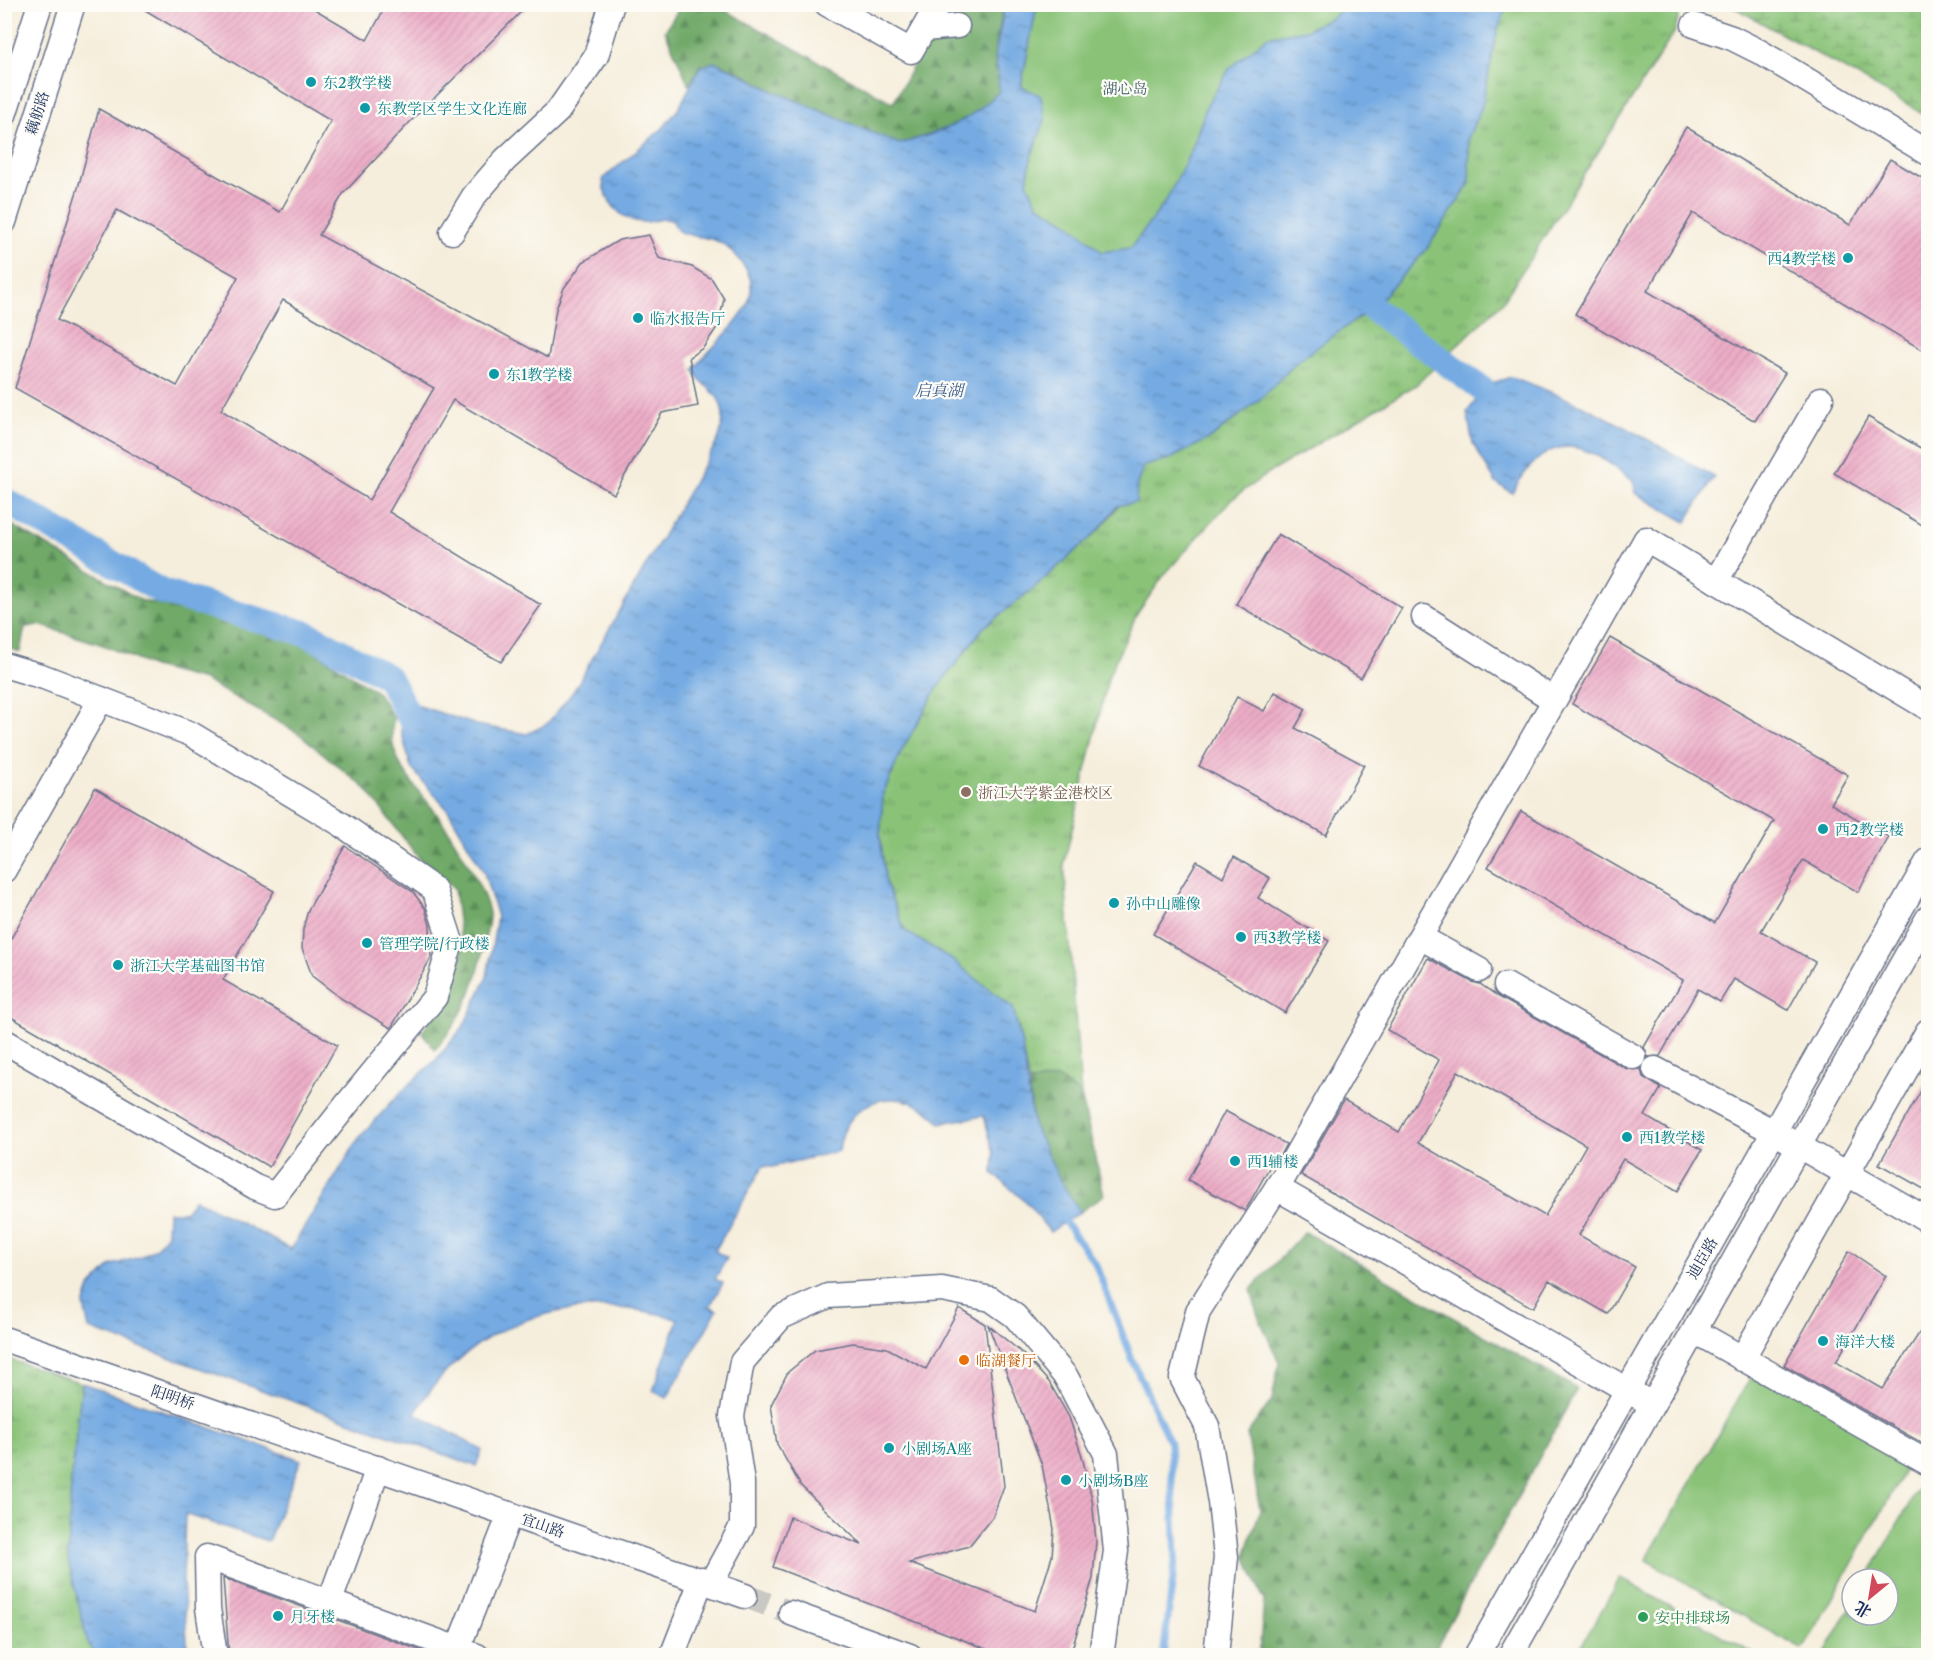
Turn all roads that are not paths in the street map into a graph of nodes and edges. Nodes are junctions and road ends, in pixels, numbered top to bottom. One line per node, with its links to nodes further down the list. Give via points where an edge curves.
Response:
1 (40, 4): 9 (street, 藕舫路)
2 (73, 4): 11 (street, 藕舫路)
3 (612, 4): 12 (street, via 596,56 558,111 497,169 474,196)
4 (827, 4): 8 (street, via 911,51)
5 (938, 4): 8 (street)
6 (1694, 25): 10 (street, via 1760,52)
7 (957, 26): 8 (street)
8 (924, 28)
9 (4, 115)
10 (1929, 153)
11 (4, 222)
12 (452, 232)
13 (1821, 399): 14 (street)
14 (1716, 581): 18 (street, via 1646,539); 19 (street)
15 (1424, 617): 18 (street)
16 (4, 665): 17 (street)
17 (101, 699): 21 (street); 27 (street, via 191,734 378,850 434,889 451,942 435,997 275,1195)
18 (1554, 700): 23 (street)
19 (1929, 708)
20 (1929, 861): 30 (street, 迪臣路)
21 (6, 862)
22 (1929, 918): 31 (street, 迪臣路)
23 (1420, 937): 24 (street); 33 (street)
24 (1479, 970)
25 (1506, 985): 28 (street)
26 (1929, 1031): 32 (street)
27 (4, 1041)
28 (1635, 1057)
29 (1655, 1069): 30 (street)
30 (1774, 1132): 31 (street); 38 (street, 迪臣路)
31 (1799, 1146): 32 (street); 35 (street, 迪臣路)
32 (1847, 1174): 34 (street); 37 (street)
33 (1277, 1188): 38 (street); 54 (street, via 1198,1311 1182,1378 1207,1426 1220,1502 1226,1557)
34 (1929, 1220)
35 (1696, 1332): 37 (street); 39 (street, 迪臣路)
36 (4, 1339): 40 (street, 阳明桥)
37 (1742, 1359): 41 (street)
38 (1627, 1390): 39 (street); 55 (street, 迪臣路)
39 (1653, 1405): 56 (street, 迪臣路)
40 (340, 1456): 42 (street, 宜山路)
41 (1929, 1463)
42 (378, 1468): 43 (street, 宜山路); 46 (street)
43 (510, 1514): 44 (street, 宜山路); 49 (street)
44 (706, 1581): 45 (street, 宜山路); 51 (street); 53 (street, via 742,1526 742,1483 732,1416 742,1362 781,1317 828,1296 942,1289 991,1299 1015,1316 1066,1377 1106,1454 1116,1551)
45 (745, 1596)
46 (330, 1601): 49 (street); 50 (street, via 207,1557 208,1608)
47 (790, 1613): 48 (street)
48 (873, 1650): 52 (street)
49 (468, 1652)
50 (215, 1656)
51 (672, 1656)
52 (910, 1656)
53 (1101, 1656)
54 (1216, 1656)
55 (1476, 1656)
56 (1510, 1656)

